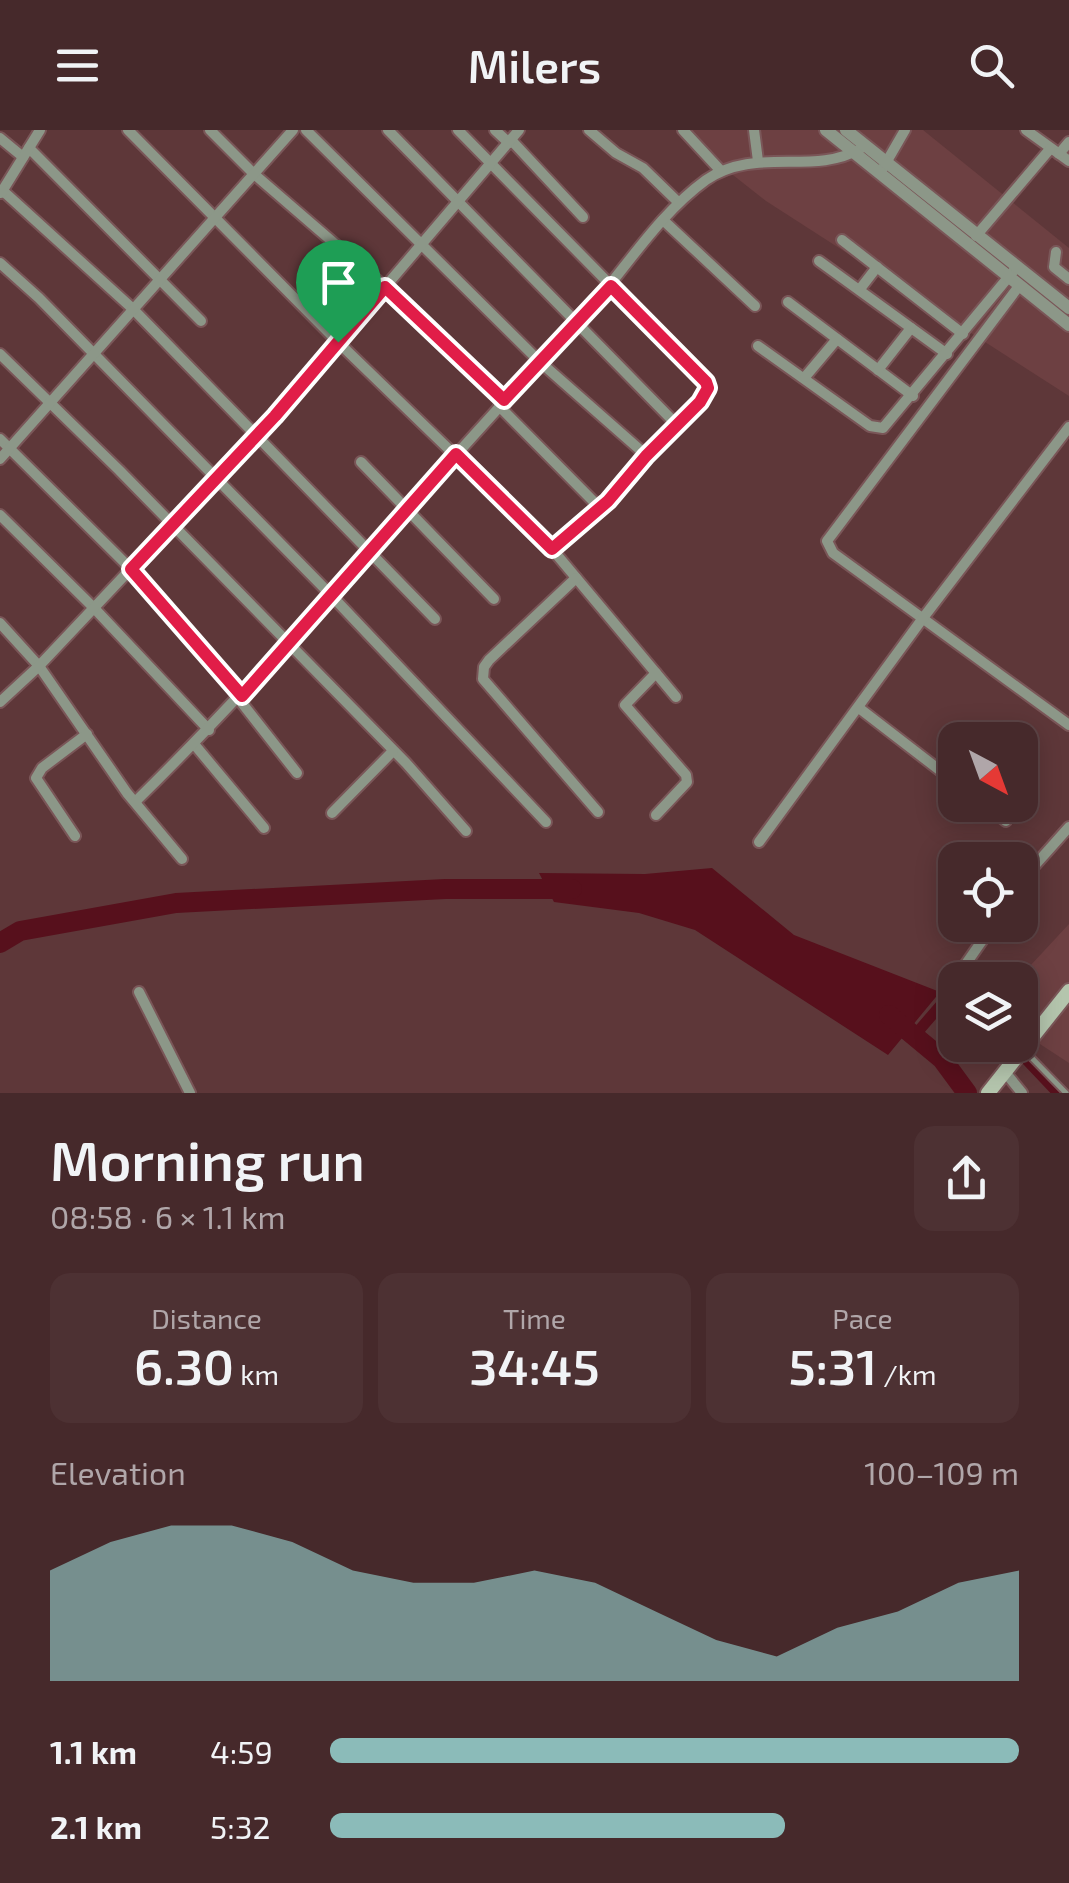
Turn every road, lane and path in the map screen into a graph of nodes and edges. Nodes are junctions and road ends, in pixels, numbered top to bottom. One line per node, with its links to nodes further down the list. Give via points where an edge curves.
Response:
1 (40, 130): 21 (street)
2 (128, 130): 32 (street)
3 (210, 130): 27 (street)
4 (294, 130): 27 (street)
5 (306, 130): 36 (street)
6 (388, 130): 30 (street)
7 (458, 130): 24 (street)
8 (496, 130): 18 (street)
9 (519, 130): 18 (street)
10 (589, 130): 29 (street)
11 (683, 130): 26 (street)
12 (754, 130): 23 (street)
13 (826, 130): 20 (street)
14 (846, 130): 20 (street)
15 (906, 130): 25 (street)
16 (1026, 130): 22 (street)
17 (0, 138): 21 (street)
18 (510, 142): 24 (street); 31 (street)
19 (1069, 142): 22 (street)
20 (859, 150): 23 (street, via 835,159); 25 (street)
21 (26, 153): 28 (street); 42 (street)
22 (1059, 155): 34 (street)
23 (758, 161): 26 (street)
24 (492, 164): 30 (street); 44 (street)
25 (882, 170): 34 (street); 41 (street)
26 (721, 172): 29 (street)
27 (254, 174): 32 (street); 45 (street)
28 (1, 192): 50 (street)
29 (678, 202): 33 (street)
30 (458, 203): 36 (street); 52 (street)
31 (583, 217)
32 (214, 219): 42 (street); 57 (street)
33 (663, 220): 44 (street); 48 (street)
34 (976, 236): 41 (street)
35 (842, 240): 40 (street)
36 (421, 245): 45 (street); 62 (street)
37 (1056, 252): 43 (street, via 1054,267)
38 (820, 261): 46 (street)
39 (0, 263): 60 (street)
40 (877, 267): 46 (street); 55 (street)
41 (1014, 277): 49 (street); 53 (street); 55 (street); 89 (street, via 827,540 833,553)
42 (161, 279): 50 (street); 51 (street)
43 (1069, 279)
44 (611, 286): 52 (street); 68 (street, via 706,382 706,395)
45 (385, 287): 57 (street); 67 (street)
46 (860, 289): 54 (street)
47 (788, 302): 56 (street)
48 (755, 306)
49 (1069, 308)
50 (133, 309): 60 (street); 70 (street)
51 (200, 322)
52 (578, 322): 62 (street); 68 (street)
53 (1069, 324)
54 (911, 328): 61 (street); 63 (street)
55 (963, 334): 61 (street)
56 (836, 339): 63 (street); 64 (street)
57 (338, 342): 70 (street); 73 (street)
58 (758, 346): 64 (street)
59 (0, 354): 66 (street)
60 (94, 354): 66 (street); 77 (street)
61 (946, 354): 65 (street)
62 (539, 361): 67 (street); 74 (street)
63 (878, 370): 65 (street)
64 (804, 378): 65 (street, via 877,428 889,424)
65 (912, 396)
66 (50, 403): 72 (street); 81 (street)
67 (502, 403): 73 (street); 78 (street)
68 (678, 426): 74 (street)
69 (1069, 427): 89 (street)
70 (256, 434): 77 (street); 83 (street)
71 (0, 439): 72 (street)
72 (9, 448): 75 (street); 84 (street)
73 (456, 454): 79 (street); 82 (street)
74 (646, 456): 78 (street)
75 (0, 459)
76 (361, 462): 79 (street)
77 (215, 477): 81 (street); 86 (street)
78 (600, 508): 82 (street)
79 (408, 509): 83 (street); 87 (street)
80 (0, 516): 88 (street)
81 (171, 525): 84 (street); 92 (street)
82 (552, 549): 85 (street)
83 (370, 552): 86 (street); 90 (street)
84 (131, 569): 88 (street); 95 (street)
85 (576, 578): 94 (street); 107 (street, via 489,660 483,679)
86 (331, 596): 92 (street); 110 (street)
87 (494, 598)
88 (94, 608): 93 (street); 100 (street)
89 (923, 618): 98 (street); 99 (street)
90 (435, 619)
91 (0, 623): 93 (street)
92 (288, 643): 95 (street); 103 (street)
93 (39, 666): 97 (street); 101 (street)
94 (656, 673): 96 (street); 109 (street, via 625,705 687,782)
95 (240, 697): 100 (street); 105 (street)
96 (676, 698)
97 (0, 702)
98 (859, 708): 104 (street); 115 (street)
99 (1069, 726)
100 (210, 730): 102 (street)
101 (87, 734): 106 (street); 114 (street, via 36,778)
102 (194, 744): 106 (street); 112 (street)
103 (393, 750): 108 (street); 113 (street)
104 (938, 769)
105 (297, 773)
106 (136, 801): 116 (street)
107 (598, 812)
108 (332, 813)
109 (656, 815)
110 (546, 822)
111 (1069, 827): 117 (street)
112 (264, 828)
113 (466, 832)
114 (75, 836)
115 (759, 842)
116 (182, 858)
117 (1038, 862)
118 (1069, 978): 120 (main road)
119 (139, 992): 126 (street)
120 (1065, 995): 121 (main road)
121 (1038, 1025)
122 (1010, 1062): 124 (main road)
123 (1031, 1062): 128 (lane)
124 (1004, 1072): 125 (main road); 127 (street)
125 (991, 1089)
126 (190, 1093)
127 (1022, 1093)
128 (1066, 1093)

